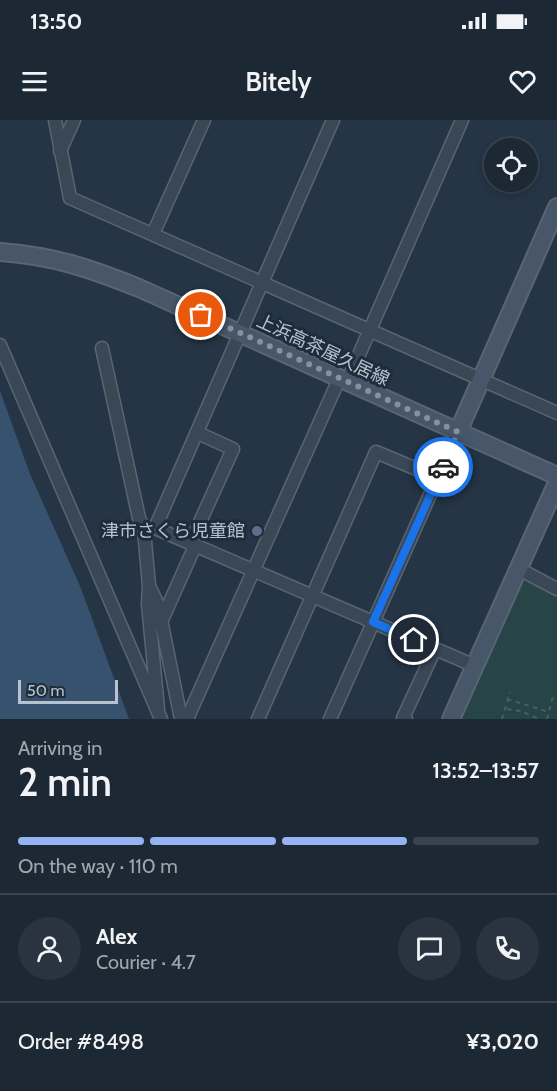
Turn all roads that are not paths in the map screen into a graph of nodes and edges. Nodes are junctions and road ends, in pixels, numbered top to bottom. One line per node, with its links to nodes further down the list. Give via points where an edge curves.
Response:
1 (55, 120): 6 (street)
2 (74, 120): 6 (street)
3 (204, 120): 8 (street)
4 (333, 120): 10 (street)
5 (462, 120): 11 (street)
6 (60, 152): 8 (street, via 70,198)
7 (557, 207): 15 (main road)
8 (153, 234): 10 (street)
9 (0, 252): 12 (main road, 上浜高茶屋久居線, via 63,260 92,269)
10 (262, 282): 11 (street); 12 (street)
11 (369, 331): 15 (street); 16 (street)
12 (240, 333): 16 (main road, 上浜高茶屋久居線); 19 (street)
13 (0, 345): 34 (street)
14 (102, 348): 23 (street, via 139,518)
15 (481, 379): 17 (street); 18 (main road)
16 (343, 380): 18 (main road, 上浜高茶屋久居線); 26 (street)
17 (557, 413)
18 (458, 432): 20 (main road, 上浜高茶屋久居線); 21 (street)
19 (198, 433): 23 (street); 24 (street, via 233,449)
20 (557, 476)
21 (438, 478): 29 (street, via 376,452); 30 (street)
22 (557, 483): 25 (main road)
23 (150, 529): 24 (street); 27 (street)
24 (192, 545): 26 (street); 31 (street)
25 (519, 569): 28 (street); 33 (main road)
26 (254, 572): 29 (street); 36 (street)
27 (149, 586): 31 (street); 34 (street)
28 (557, 589)
29 (313, 596): 30 (street); 37 (street)
30 (373, 622): 32 (street); 38 (street)
31 (161, 624): 35 (street)
32 (435, 649): 33 (street); 39 (street, via 403,718)
33 (475, 666): 40 (main road)
34 (159, 714)
35 (181, 719)
36 (187, 719)
37 (258, 719)
38 (330, 719)
39 (406, 719)
40 (451, 719)

